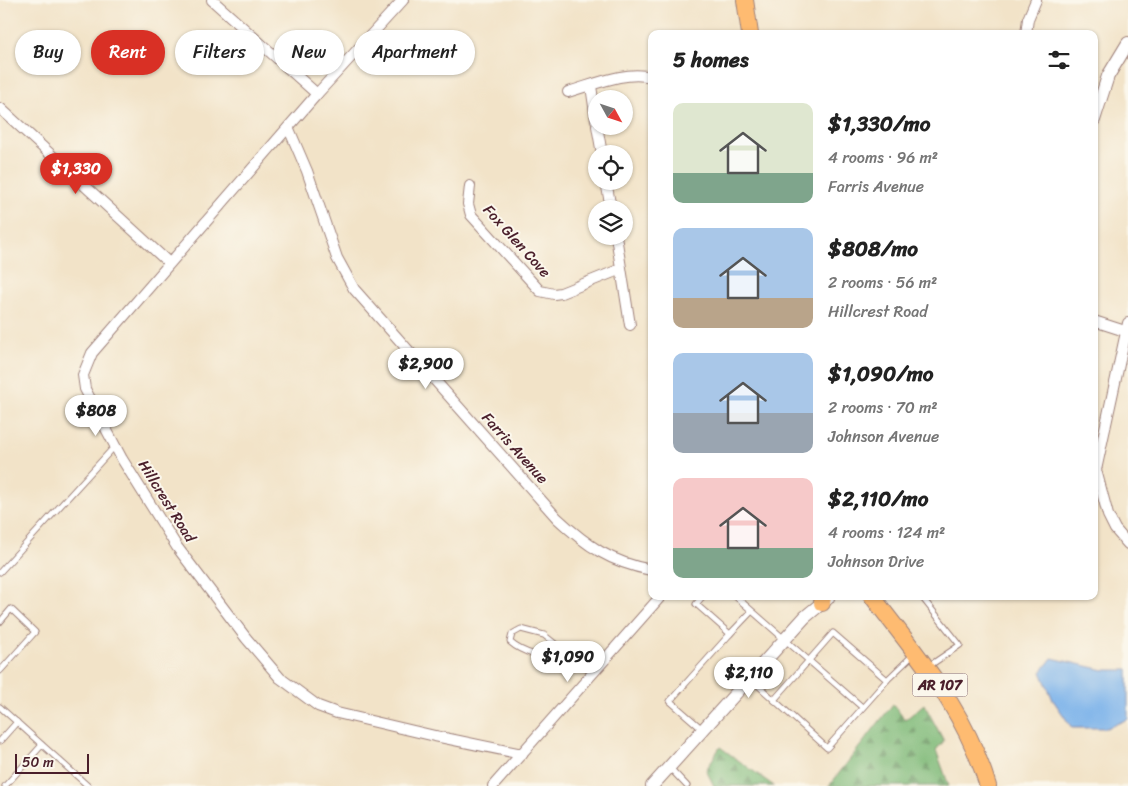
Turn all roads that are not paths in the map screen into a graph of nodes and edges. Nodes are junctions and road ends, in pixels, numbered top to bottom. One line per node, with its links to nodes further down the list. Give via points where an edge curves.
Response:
1 (212, 0): 12 (street)
2 (403, 0): 12 (street, Hillcrest Road)
3 (745, 0): 5 (main road)
4 (1036, 0): 6 (street)
5 (749, 30)
6 (1027, 30)
7 (1128, 44): 13 (street, via 1108,76)
8 (648, 77): 9 (street, via 630,76)
9 (591, 86): 10 (street); 11 (street)
10 (592, 90)
11 (568, 92)
12 (317, 94): 15 (street, Hillcrest Road)
13 (1098, 107)
14 (0, 108): 18 (street)
15 (289, 129): 18 (street, Hillcrest Road); 27 (street, Farris Avenue, via 337,258 362,300 581,540 626,565)
16 (470, 186): 19 (street, Fox Glen Cove, via 468,204 471,215 540,290 561,293)
17 (617, 245): 19 (street)
18 (170, 263): 23 (street, Hillcrest Road, via 92,353 84,369 88,398)
19 (621, 269): 21 (street)
20 (1098, 323): 22 (street)
21 (630, 325)
22 (1127, 329): 24 (street)
23 (115, 446): 28 (lane); 54 (street, Hillcrest Road, via 182,555 246,638 280,678 298,693 318,706 349,717)
24 (1098, 461)
25 (1098, 478): 26 (street, via 1108,515)
26 (1128, 544)
27 (648, 569)
28 (0, 572)
29 (657, 600): 44 (street)
30 (700, 600): 37 (lane, via 696,604)
31 (738, 600): 35 (lane)
32 (823, 600): 38 (street)
33 (875, 600): 39 (main road, AR 107)
34 (924, 600): 42 (lane, via 960,645)
35 (751, 612): 37 (lane); 38 (lane)
36 (0, 622): 43 (lane, via 11,610 35,632)
37 (730, 634): 51 (lane, via 670,701)
38 (784, 640): 41 (lane); 45 (street)
39 (916, 653): 42 (main road, AR 107); 46 (lane)
40 (564, 656): 40 (lane, via 544,635 521,628 512,634 510,642 518,649 557,659); 44 (lane)
41 (808, 661): 46 (lane, via 833,633); 47 (lane); 49 (lane)
42 (927, 667): 61 (main road, AR 107, via 960,716)
43 (0, 671)
44 (594, 672): 54 (street)
45 (750, 678): 47 (lane); 51 (street)
46 (887, 680): 49 (lane)
47 (774, 700): 49 (lane, via 827,748)
48 (0, 707): 50 (lane)
49 (862, 708)
50 (17, 722): 52 (lane); 53 (lane)
51 (703, 730): 55 (street)
52 (0, 741)
53 (42, 745): 56 (lane); 57 (lane)
54 (522, 754): 58 (street)
55 (669, 767): 59 (street); 60 (lane)
56 (5, 786)
57 (88, 786)
58 (493, 786)
59 (652, 786)
60 (687, 786)
61 (988, 786)

